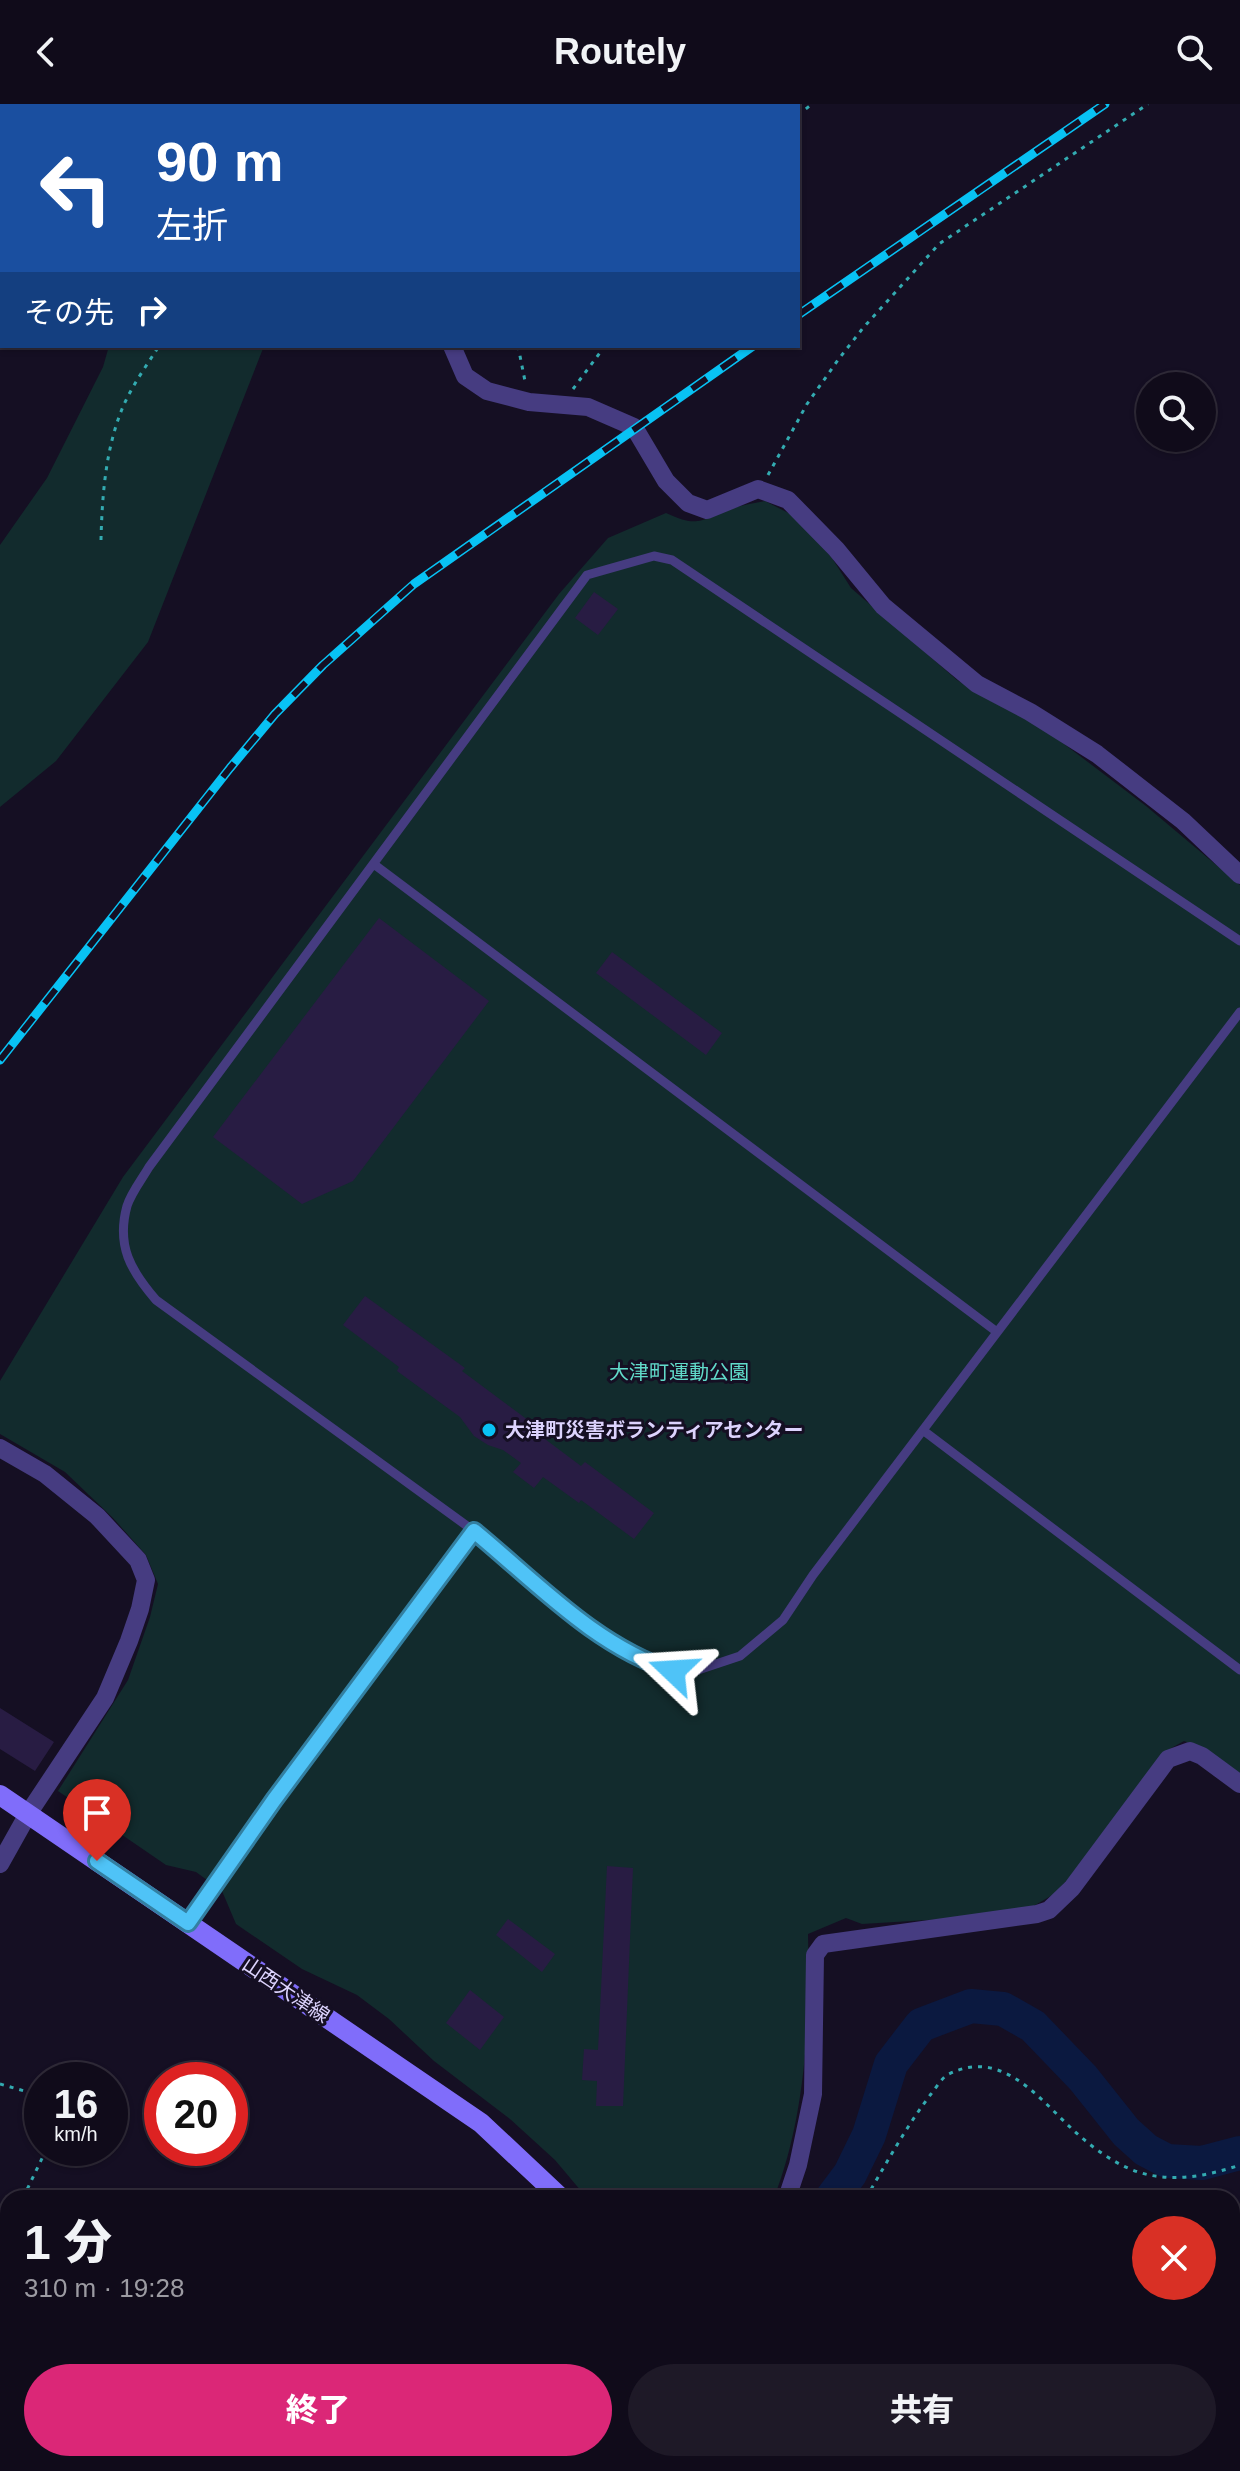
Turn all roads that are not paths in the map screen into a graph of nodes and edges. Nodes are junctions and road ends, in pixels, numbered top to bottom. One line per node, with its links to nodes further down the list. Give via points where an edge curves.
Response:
1 (453, 348): 3 (street, via 465,376 487,391 529,402 588,407 634,427 666,481 688,503 707,510 758,489 788,500 883,606 966,675 1097,754 1183,821)
2 (375, 865): 4 (lane, via 587,575 654,556 672,560); 6 (lane); 9 (lane, via 149,1167 127,1204 123,1243 135,1276 156,1300)
3 (1240, 875)
4 (1240, 941)
5 (1240, 1012): 6 (lane)
6 (997, 1332): 7 (lane)
7 (924, 1431): 9 (lane, via 783,1620 740,1656 695,1671 646,1663 609,1643); 10 (lane)
8 (0, 1448): 13 (street, via 45,1474 97,1516 138,1560 146,1580 137,1620 105,1698)
9 (474, 1531): 15 (street)
10 (1240, 1670)
11 (1240, 1784): 17 (street, via 1202,1756 1190,1751 1177,1755 1168,1759 1072,1888 1049,1910 823,1944 815,1955 813,2094)
12 (0, 1795): 13 (main road, 山西大津線)
13 (28, 1814): 14 (street); 15 (main road, 山西大津線)
14 (0, 1864)
15 (188, 1923): 16 (main road, 山西大津線, via 481,2123)
16 (552, 2190)
17 (790, 2190)

